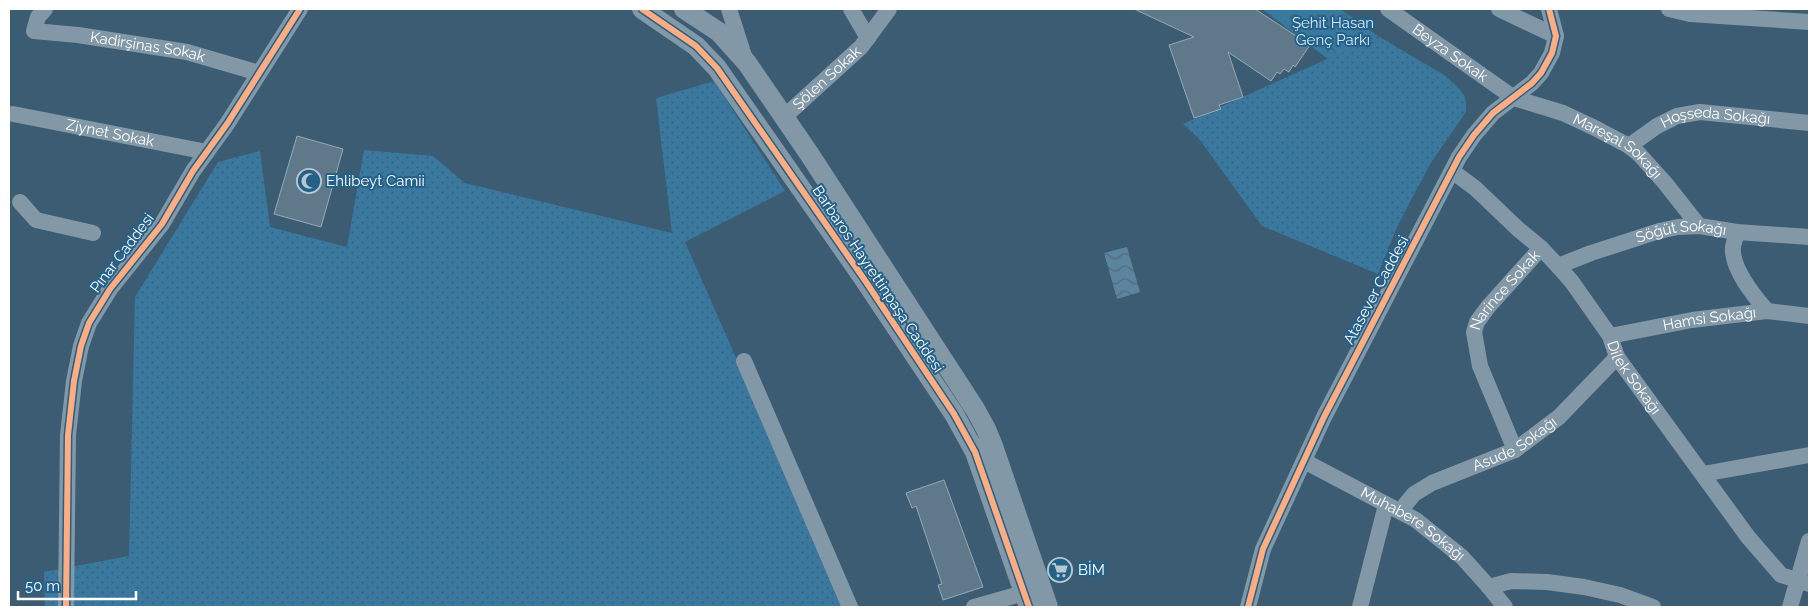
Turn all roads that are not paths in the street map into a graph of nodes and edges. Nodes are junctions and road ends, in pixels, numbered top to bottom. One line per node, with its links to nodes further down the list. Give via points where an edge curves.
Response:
1 (45, 9): 17 (street, Kadirşinas Sokak, via 34,30 172,49)
2 (300, 9): 17 (street, Pınar Caddesi)
3 (642, 9): 45 (street, Barbaros Hayrettinpaşa Caddesi, via 696,46 717,68 954,414 975,452)
4 (729, 9): 16 (street)
5 (851, 9): 15 (street, Şölen Sokak)
6 (889, 9): 15 (street, Şölen Sokak)
7 (1388, 9): 18 (street, Beyza Sokak)
8 (1499, 9): 14 (street)
9 (1549, 9): 14 (street)
10 (1669, 9): 12 (street, via 1690,14)
11 (696, 12): 16 (street, Barbaros Hayrettinpaşa Caddesi)
12 (1760, 14): 13 (street)
13 (1809, 22)
14 (1556, 36): 18 (street, Atasever Caddesi, via 1552,53 1541,74)
15 (868, 38): 20 (street, Şölen Sokak)
16 (747, 63): 20 (street, Barbaros Hayrettinpaşa Caddesi)
17 (259, 73): 23 (street, Pınar Caddesi)
18 (1514, 98): 22 (street, Mareşal Sokağı, via 1562,113); 24 (street, Atasever Caddesi, via 1493,113 1474,135)
19 (13, 114): 23 (street, Ziynet Sokak)
20 (784, 117): 49 (street, Barbaros Hayrettinpaşa Caddesi, via 986,429)
21 (1809, 123): 22 (street, Hoşseda Sokağı, via 1700,112 1677,116)
22 (1629, 146): 26 (street, Mareşal Sokağı, via 1660,177)
23 (207, 152): 46 (street, Pınar Caddesi, via 162,224 98,306 81,346 68,435)
24 (1452, 171): 30 (street, Dilek Sokağı); 39 (street, Atasever Caddesi)
25 (20, 202): 28 (street, via 36,220)
26 (1699, 226): 27 (street, Söğüt Sokağı); 31 (street, Söğüt Sokağı, via 1659,231)
27 (1738, 232): 29 (street, Söğüt Sokağı); 32 (street, via 1733,248 1737,266 1751,293)
28 (93, 233)
29 (1809, 237)
30 (1542, 248): 31 (street, Dilek Sokağı); 37 (street, Narince Sokak, via 1488,307 1474,332 1480,366)
31 (1558, 266): 34 (street, Dilek Sokağı)
32 (1767, 311): 33 (street, Hamsi Sokağı); 34 (street, Hamsi Sokağı, via 1692,320)
33 (1809, 316)
34 (1610, 336): 35 (street, Dilek Sokağı)
35 (1616, 357): 37 (street, Asude Sokağı, via 1559,418); 40 (street, Dilek Sokağı)
36 (744, 360): 47 (street)
37 (1515, 450): 41 (street, Asude Sokağı, via 1432,483)
38 (1809, 455): 40 (street)
39 (1304, 461): 41 (street, Muhabere Sokağı); 50 (street, Atasever Caddesi, via 1263,549)
40 (1703, 474): 43 (street, Dilek Sokağı, via 1748,537 1781,575)
41 (1393, 508): 44 (street, Muhabere Sokağı, via 1416,520 1462,558); 51 (street)
42 (1809, 540): 43 (street)
43 (1804, 583): 54 (street)
44 (1489, 587): 52 (street, Muhabere Sokağı); 53 (street, via 1511,581 1547,582 1620,595)
45 (1026, 600): 48 (street)
46 (66, 607)
47 (850, 607)
48 (974, 607)
49 (1048, 607)
50 (1248, 607)
51 (1360, 607)
52 (1505, 607)
53 (1651, 607)
54 (1790, 607)

